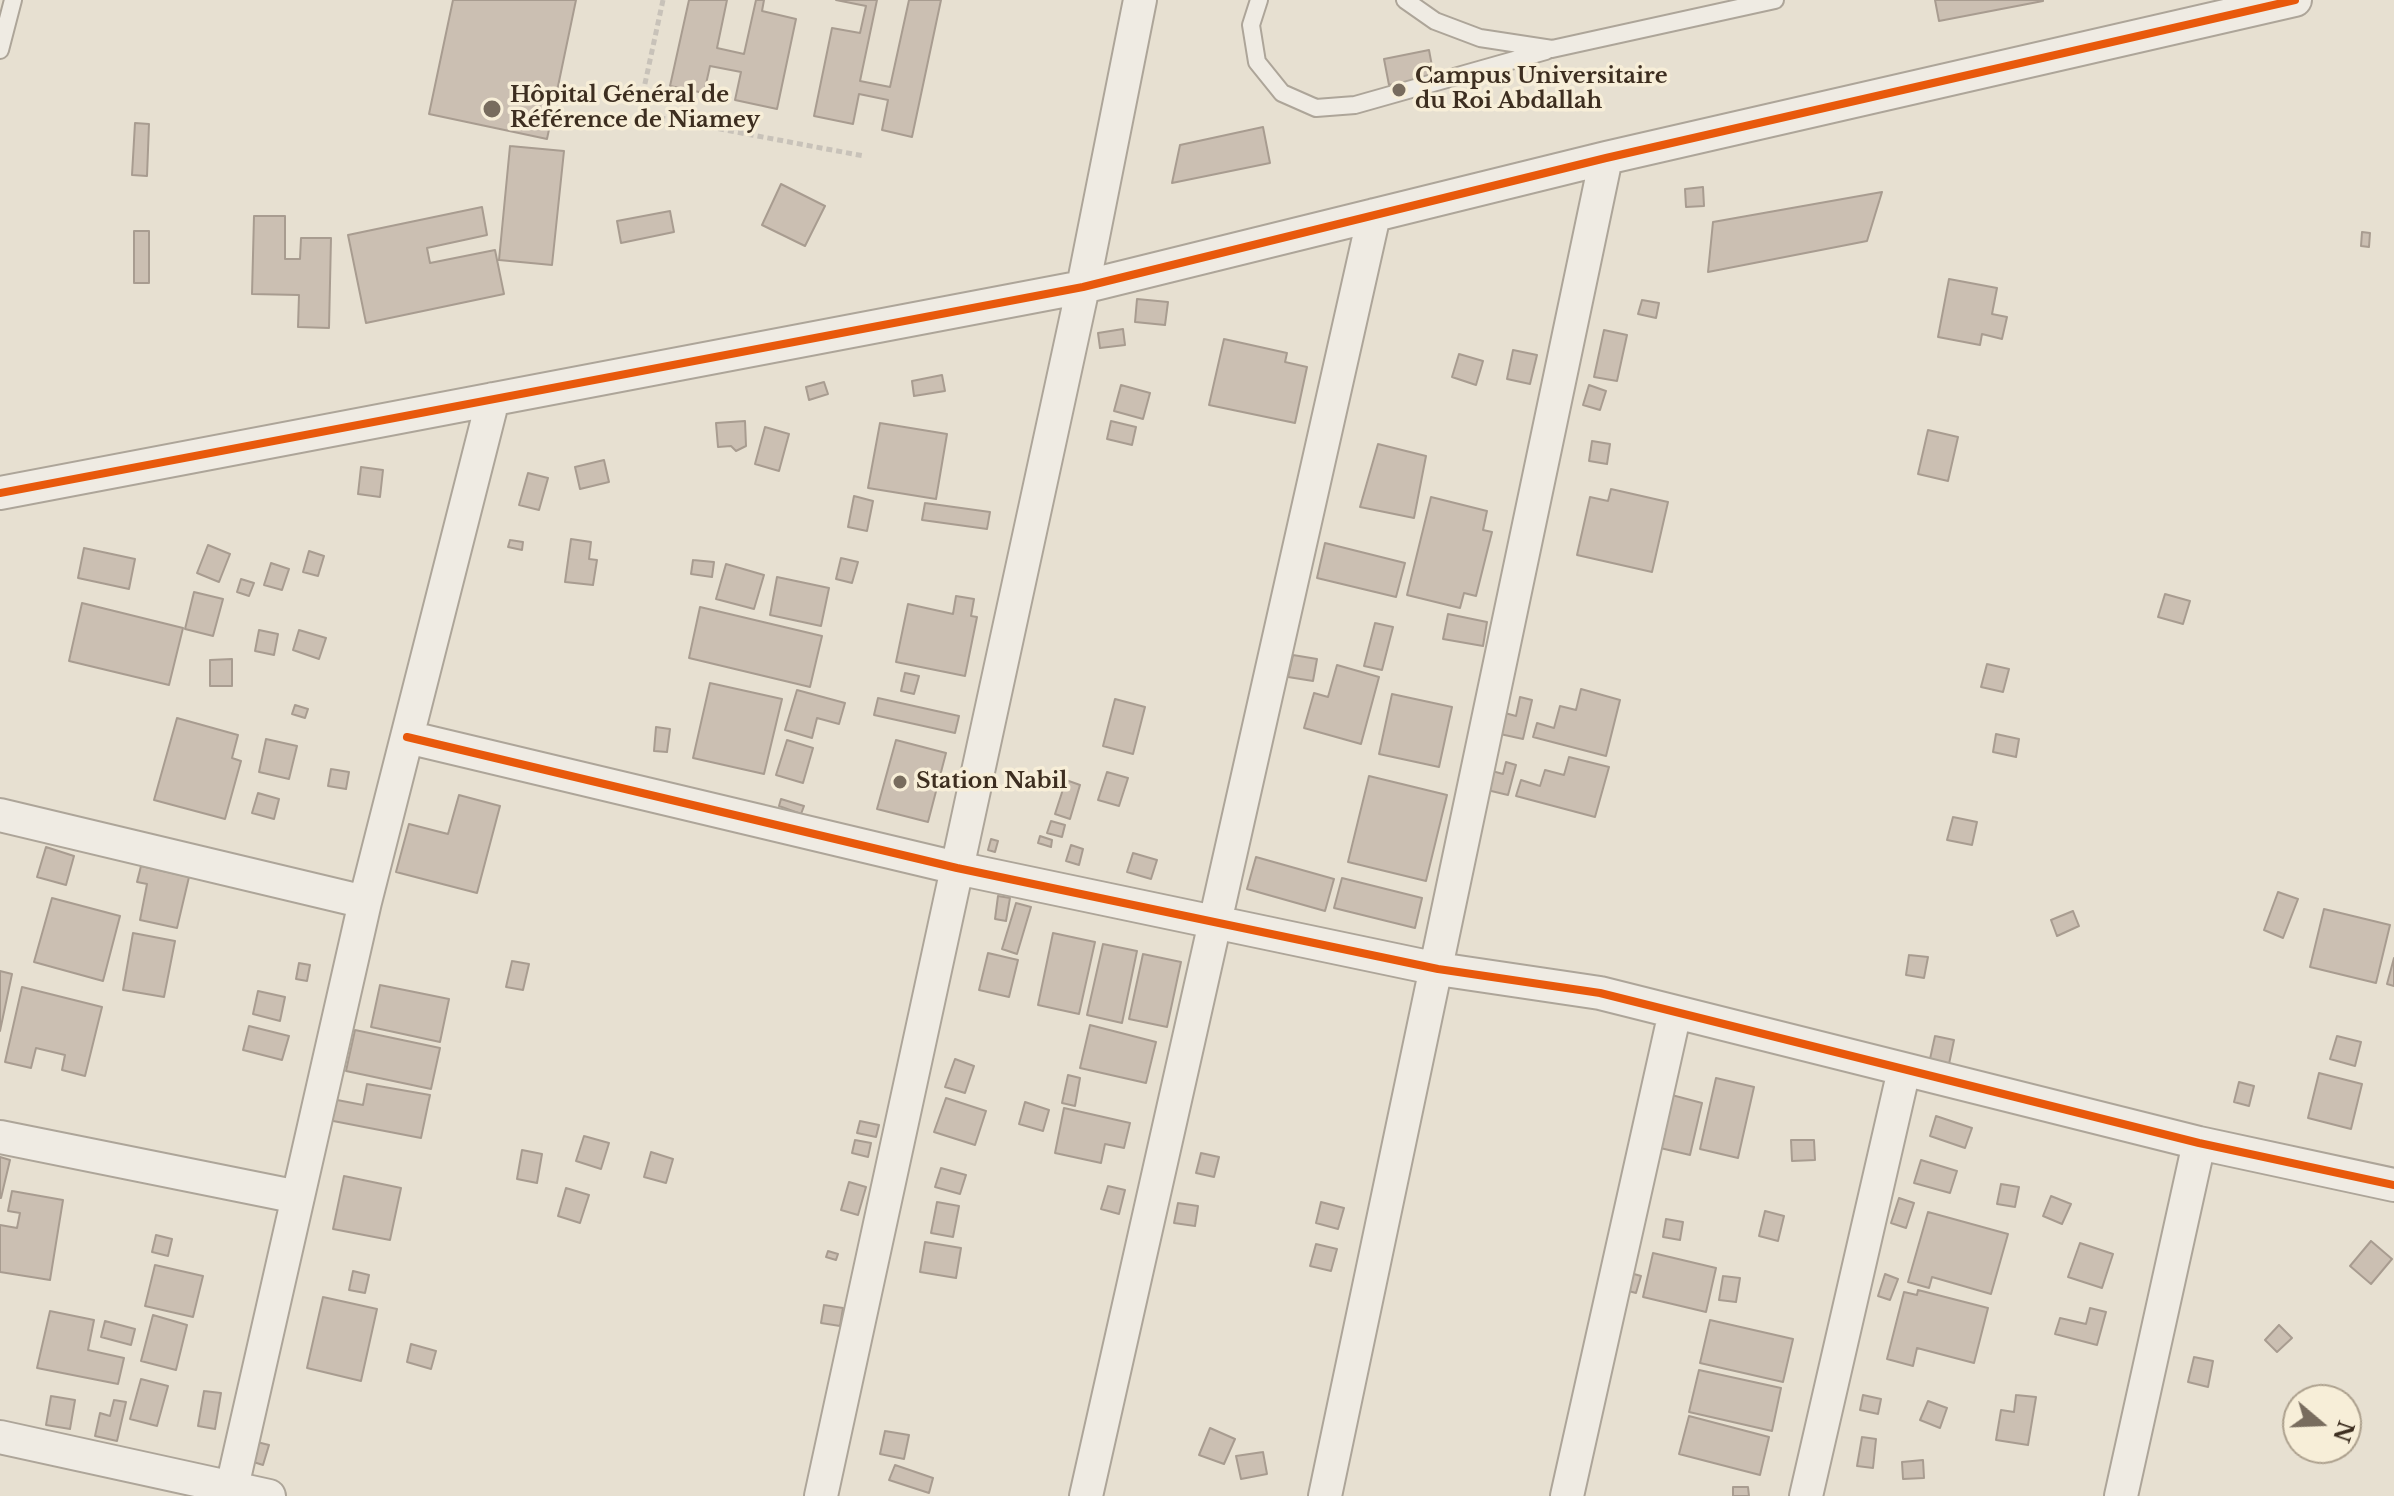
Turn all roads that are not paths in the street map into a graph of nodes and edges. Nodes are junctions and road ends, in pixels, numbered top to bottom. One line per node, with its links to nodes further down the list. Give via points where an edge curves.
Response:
1 (13, 0): 8 (lane)
2 (1140, 0): 11 (street)
3 (1259, 0): 7 (lane, via 1251,25 1257,62 1282,93 1316,108 1355,105)
4 (1405, 0): 7 (lane, via 1435,21 1480,38)
5 (1775, 0): 7 (lane)
6 (2295, 0): 9 (street)
7 (1552, 49)
8 (0, 50)
9 (1606, 158): 10 (street); 19 (street)
10 (1374, 215): 11 (street); 18 (street)
11 (1083, 287): 12 (street); 16 (street)
12 (493, 399): 13 (street); 14 (street)
13 (0, 493)
14 (407, 737): 16 (street); 17 (street)
15 (0, 815): 17 (street)
16 (957, 868): 18 (street); 29 (street)
17 (365, 902): 25 (street)
18 (1215, 922): 19 (street); 30 (street)
19 (1438, 969): 20 (street, via 1600,993); 31 (street)
20 (1675, 1012): 21 (street); 32 (street)
21 (1904, 1070): 23 (street); 33 (street)
22 (0, 1137): 25 (street)
23 (2199, 1143): 24 (street); 34 (street)
24 (2394, 1185)
25 (298, 1197): 27 (street)
26 (0, 1437): 27 (street)
27 (231, 1492): 28 (street)
28 (269, 1496)
29 (821, 1496)
30 (1086, 1496)
31 (1325, 1496)
32 (1567, 1496)
33 (1806, 1496)
34 (2121, 1496)

